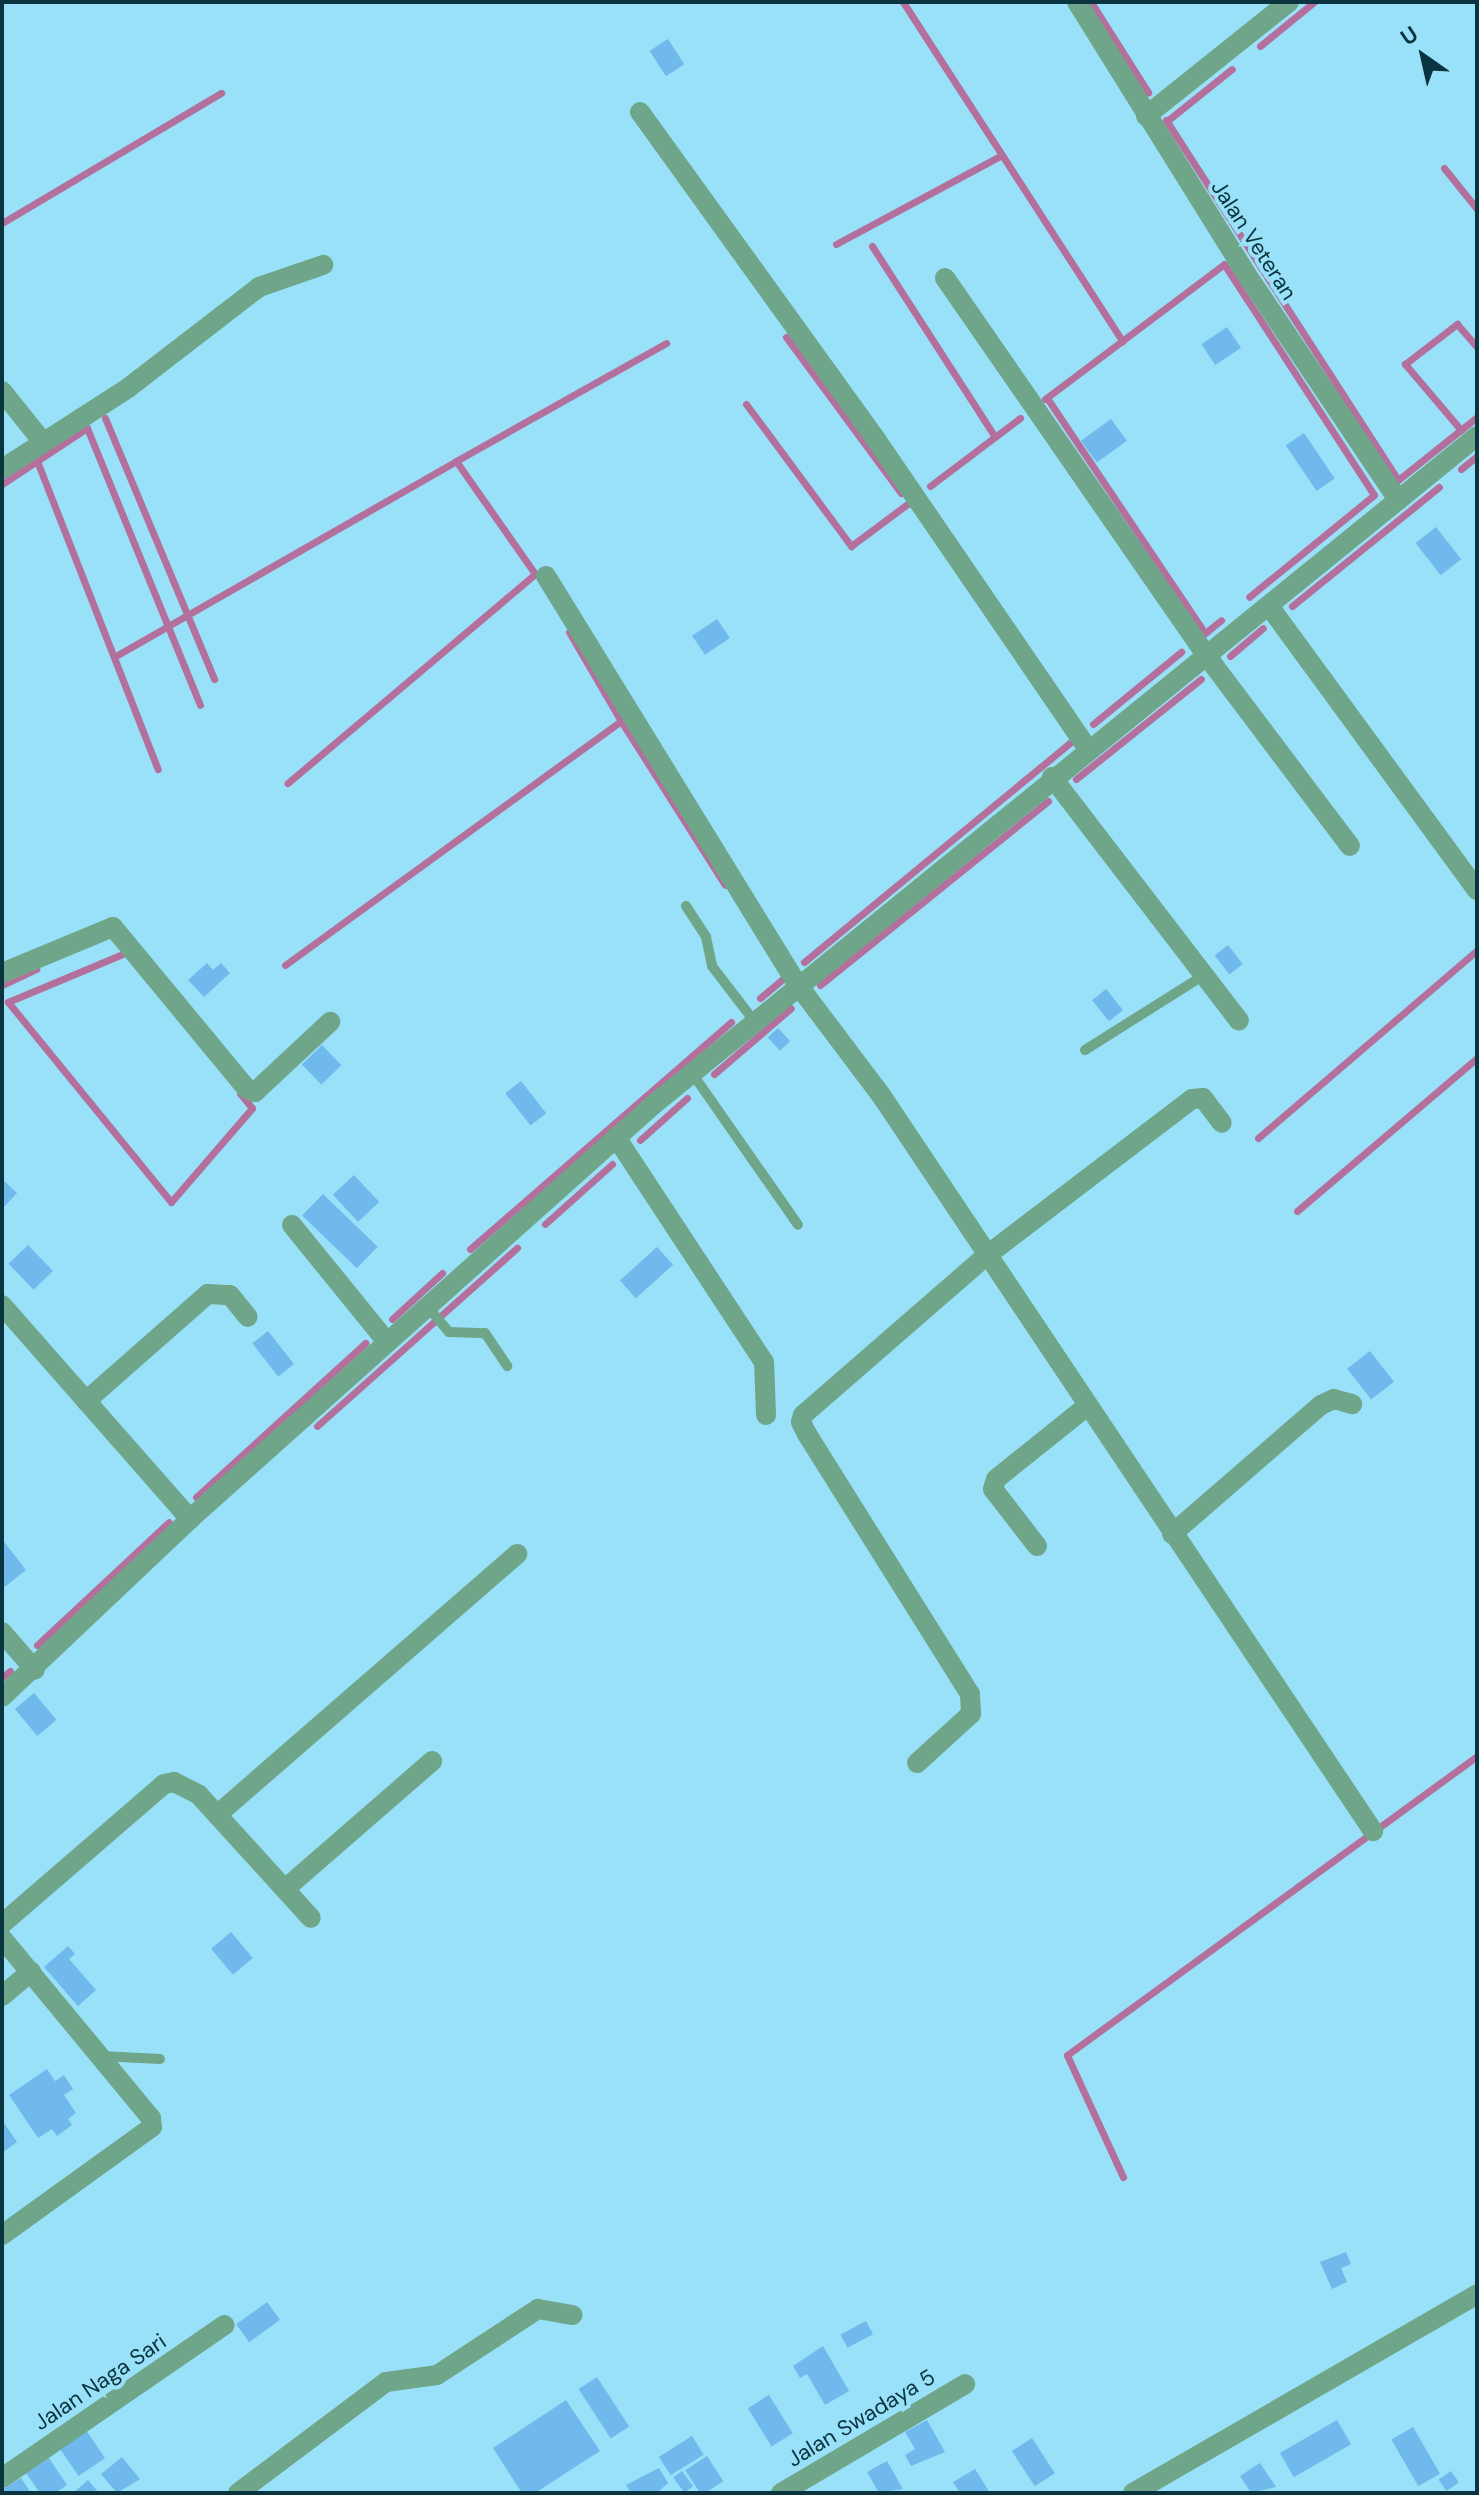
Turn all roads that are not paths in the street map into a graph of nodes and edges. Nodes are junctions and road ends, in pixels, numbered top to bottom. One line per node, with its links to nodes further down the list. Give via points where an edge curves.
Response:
1 (1077, 2): 4 (street, Jalan Veteran)
2 (1276, 6): 4 (street)
3 (640, 112): 15 (street, via 875,438)
4 (1146, 116): 11 (street, Jalan Veteran)
5 (323, 265): 9 (street, via 259,287 153,370)
6 (945, 278): 14 (street)
7 (2, 391): 9 (street)
8 (1477, 436): 11 (street)
9 (43, 442): 10 (street)
10 (2, 469)
11 (1398, 500): 13 (street)
12 (546, 576): 22 (street)
13 (1269, 606): 14 (street); 18 (street)
14 (1206, 655): 15 (street); 17 (street)
15 (1088, 749): 16 (street)
16 (1052, 777): 21 (street); 22 (street)
17 (1350, 846)
18 (1477, 890)
19 (686, 906): 23 (lane, via 706,937 712,966)
20 (2, 973): 25 (street, via 113,927 246,1088 255,1092)
21 (1204, 975): 24 (street); 26 (lane)
22 (798, 985): 23 (street); 32 (street, via 883,1098)
23 (754, 1021): 27 (street)
24 (1239, 1021)
25 (330, 1022)
26 (1085, 1050)
27 (692, 1073): 29 (street); 31 (lane)
28 (1222, 1123): 32 (street, via 1203,1098 1192,1099)
29 (616, 1137): 34 (street); 41 (street, via 764,1362)
30 (292, 1225): 36 (street)
31 (798, 1225)
32 (986, 1256): 40 (street); 50 (street, via 801,1422 970,1694 971,1714)
33 (2, 1305): 38 (street)
34 (427, 1306): 36 (street); 37 (lane, via 449,1332 485,1333)
35 (248, 1317): 38 (street, via 230,1295 208,1294)
36 (387, 1342): 42 (street)
37 (507, 1366)
38 (86, 1401): 42 (street)
39 (1352, 1404): 43 (street, via 1334,1399 1321,1405)
40 (1087, 1406): 43 (street); 44 (street, via 996,1479 993,1489)
41 (766, 1415)
42 (190, 1519): 47 (street)
43 (1172, 1534): 52 (street)
44 (1037, 1546)
45 (517, 1554): 51 (street)
46 (2, 1632): 47 (street)
47 (35, 1670): 48 (street)
48 (2, 1697)
49 (432, 1761): 53 (street)
50 (917, 1763)
51 (217, 1815): 53 (street); 55 (street, via 187,1786 164,1784)
52 (1373, 1831)
53 (285, 1889): 54 (street)
54 (311, 1918)
55 (2, 1924)
56 (2, 1938): 57 (street)
57 (31, 1972): 58 (street); 59 (street)
58 (2, 1996)
59 (99, 2056): 60 (lane); 61 (street, via 151,2118 152,2127 140,2141)
60 (160, 2059)
61 (2, 2235)
62 (1477, 2294): 69 (street)
63 (572, 2315): 67 (street, via 538,2309 437,2375 386,2382)
64 (225, 2325): 66 (street, Jalan Naga Sari)
65 (965, 2384): 68 (street, Jalan Swadaya 5)
66 (2, 2478)
67 (238, 2493)
68 (781, 2493)
69 (1133, 2493)

